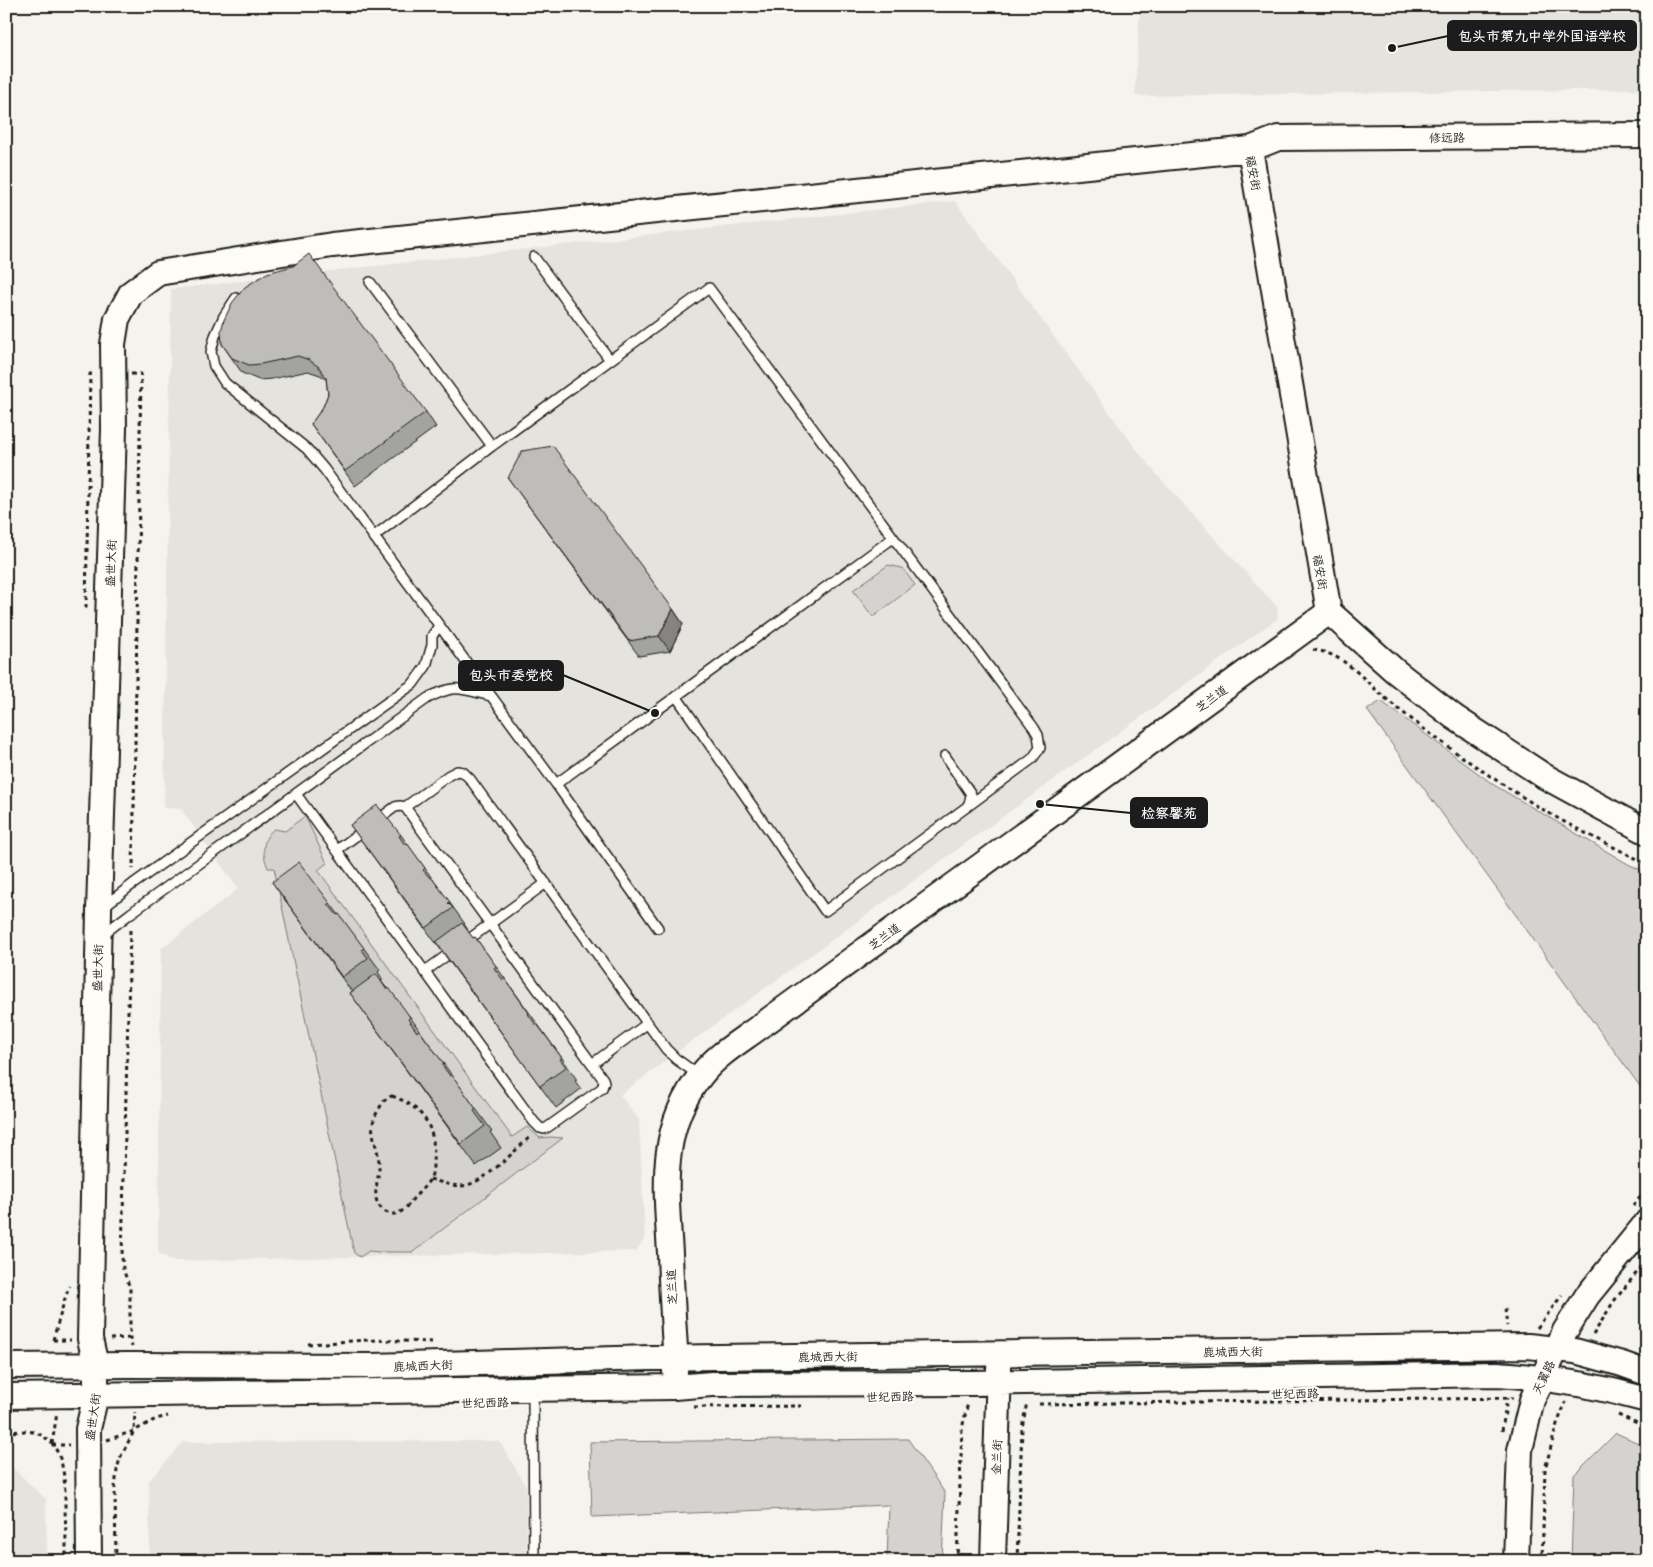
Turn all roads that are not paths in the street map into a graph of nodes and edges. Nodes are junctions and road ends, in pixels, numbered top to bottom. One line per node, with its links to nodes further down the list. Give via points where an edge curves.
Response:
1 (1647, 135): 2 (street, 修远路, via 1278,138)
2 (1250, 149): 4 (street, 修远路, via 332,245); 11 (street, 福安街)
3 (534, 257): 7 (lane)
4 (158, 273): 23 (street, 盛世大街, via 131,293 117,319 113,344 114,429)
5 (370, 282): 8 (lane)
6 (236, 298): 9 (lane, via 215,336 211,352 214,366 225,383 307,449)
7 (610, 360): 8 (lane); 10 (lane, via 709,288)
8 (492, 446): 9 (lane)
9 (374, 537): 12 (lane)
10 (893, 538): 14 (lane); 19 (lane, via 1034,728 1040,741 1040,748 1032,759)
11 (1329, 612): 20 (street, via 1395,671 1454,717 1544,776); 30 (street, 芝兰道, via 750,1034)
12 (439, 626): 13 (lane); 23 (lane, via 432,636 426,666 413,684)
13 (491, 696): 16 (lane); 17 (lane, via 453,688 428,698)
14 (676, 696): 16 (lane); 19 (lane, via 825,912)
15 (945, 756): 19 (lane, via 971,794)
16 (556, 784): 25 (lane)
17 (296, 794): 21 (lane); 26 (lane)
18 (405, 807): 21 (lane, via 394,807); 22 (lane, via 449,775 463,772); 24 (lane)
19 (967, 807)
20 (1647, 832)
21 (336, 850): 27 (lane)
22 (546, 883): 24 (lane); 28 (lane)
23 (99, 910): 26 (street, 盛世大街)
24 (490, 924): 27 (lane); 29 (lane)
25 (658, 928)
26 (98, 938): 35 (street, 盛世大街, via 90,1339)
27 (424, 972): 29 (lane, via 540,1128 548,1127 602,1088 603,1079)
28 (648, 1024): 29 (lane); 30 (lane, via 671,1054)
29 (592, 1064)
30 (700, 1076): 34 (street, 芝兰道, via 675,1120 665,1181)
31 (1647, 1222): 32 (street, 天翼路, via 1587,1296)
32 (1556, 1349): 33 (street, 鹿城西大街, via 1528,1346); 37 (street, 鹿城西大街, via 1575,1351); 38 (street, 天翼路)
33 (999, 1353): 34 (street, 鹿城西大街); 41 (street, 金兰街)
34 (675, 1358): 35 (street, 鹿城西大街, via 372,1366); 40 (street, 芝兰道)
35 (96, 1365): 36 (street, 鹿城西大街); 42 (street, 盛世大街)
36 (6, 1366)
37 (1647, 1373)
38 (1543, 1378): 41 (street, 鹿城西大街, via 1497,1374); 44 (street, 鹿城西大街, via 1612,1390); 48 (street, 天翼路, via 1532,1400 1520,1450)
39 (533, 1389): 40 (street, 鹿城西大街); 42 (street, 鹿城西大街); 46 (lane)
40 (688, 1393): 41 (street, 鹿城西大街)
41 (998, 1393): 47 (street, 金兰街)
42 (96, 1395): 43 (street, 鹿城西大街); 45 (street, 盛世大街, via 88,1429)
43 (6, 1396)
44 (1647, 1400)
45 (90, 1561)
46 (534, 1561)
47 (993, 1561)
48 (1516, 1561)

